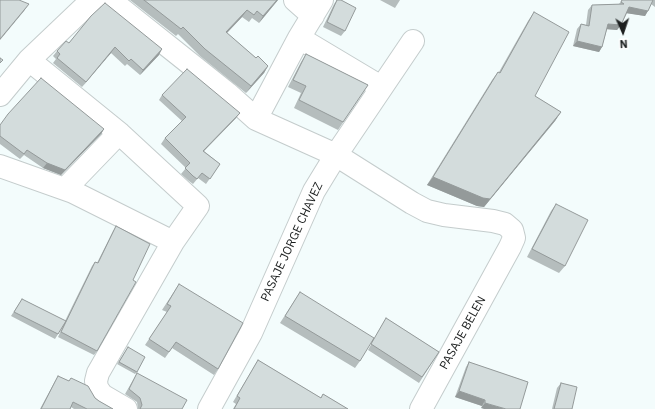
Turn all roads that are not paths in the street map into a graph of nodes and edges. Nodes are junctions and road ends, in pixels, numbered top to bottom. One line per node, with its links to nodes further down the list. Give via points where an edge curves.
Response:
1 (92, 0): 7 (street)
2 (110, 0): 10 (street)
3 (295, 0): 4 (street)
4 (317, 8): 5 (street)
5 (299, 38): 8 (street); 10 (street)
6 (412, 41): 8 (street, PASAJE JORGE CHAVEZ)
7 (29, 60): 9 (street); 11 (street)
8 (381, 87): 12 (street, PASAJE JORGE CHAVEZ)
9 (0, 95)
10 (256, 120): 12 (street)
11 (119, 133): 14 (street); 15 (street, via 198,206)
12 (336, 155): 17 (street, PASAJE JORGE CHAVEZ, via 314,191 251,333); 18 (street, PASAJE BELEN, via 427,211 493,221 505,224 512,230 514,238 505,258)
13 (0, 166): 14 (street)
14 (65, 189): 15 (street)
15 (173, 242): 16 (street, via 96,380 96,388 102,395)
16 (126, 409)
17 (208, 409)
18 (421, 409)

